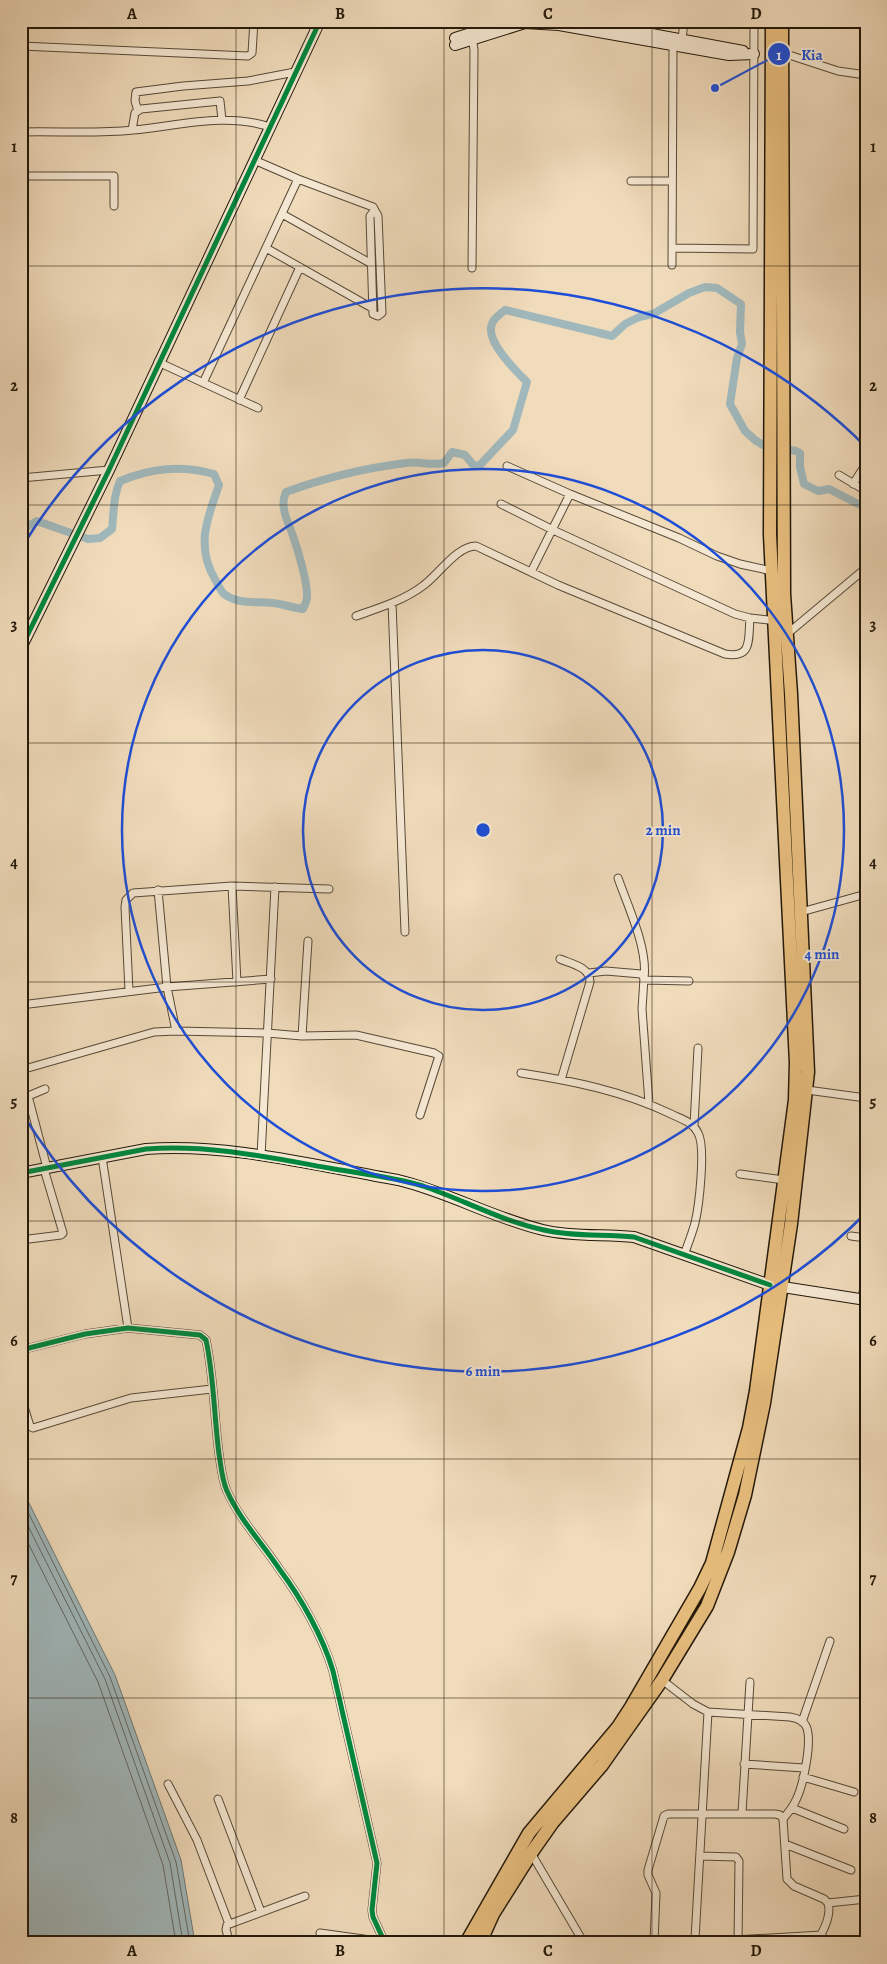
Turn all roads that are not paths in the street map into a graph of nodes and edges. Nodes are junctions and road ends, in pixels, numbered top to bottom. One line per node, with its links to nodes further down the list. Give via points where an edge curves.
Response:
1 (254, 21): 17 (street, via 252,53 248,56)
2 (320, 21): 21 (street)
3 (470, 21): 14 (street)
4 (509, 21): 14 (street)
5 (582, 21): 11 (street)
6 (684, 21): 15 (street)
7 (754, 21): 20 (street)
8 (772, 21): 58 (highway)
9 (782, 21): 19 (highway)
10 (559, 23): 13 (street); 14 (street, via 525,24)
11 (599, 23): 13 (street)
12 (640, 26): 13 (street); 15 (street)
13 (621, 32): 18 (street)
14 (473, 37): 16 (street); 41 (street)
15 (682, 40): 18 (street); 20 (street)
16 (455, 42)
17 (21, 46)
18 (672, 46): 20 (street, via 729,56); 32 (street)
19 (783, 53): 22 (street, via 838,71); 63 (highway)
20 (754, 54): 37 (street, via 753,249)
21 (294, 72): 23 (street, via 248,81 136,92); 25 (street)
22 (866, 75)
23 (138, 111): 24 (street, via 220,102); 26 (street)
24 (222, 120): 25 (street, via 249,121); 26 (street)
25 (270, 127): 28 (street)
26 (132, 130): 27 (street)
27 (21, 132)
28 (254, 160): 30 (street); 43 (street)
29 (21, 176): 33 (street, via 114,176)
30 (298, 179): 34 (street, via 372,205); 35 (street)
31 (631, 181): 32 (street)
32 (672, 181): 37 (street)
33 (114, 206)
34 (374, 211): 38 (street, via 370,216); 42 (street, via 378,216 382,314 374,315)
35 (282, 214): 36 (street); 38 (street)
36 (266, 248): 40 (street); 44 (street)
37 (672, 248): 39 (street)
38 (370, 263): 42 (street)
39 (672, 265)
40 (300, 267): 42 (street); 45 (street)
41 (472, 268)
42 (372, 308)
43 (158, 362): 44 (street); 49 (street)
44 (203, 383): 45 (street)
45 (239, 400): 46 (street)
46 (258, 408)
47 (866, 464): 52 (street)
48 (507, 466): 54 (street)
49 (109, 470): 51 (street); 64 (street)
50 (838, 475): 52 (street)
51 (21, 478)
52 (853, 484): 53 (street)
53 (866, 491)
54 (570, 494): 56 (street); 58 (street, via 717,556)
55 (501, 504): 56 (street)
56 (553, 530): 59 (street); 62 (street)
57 (866, 568): 63 (street)
58 (772, 571): 63 (highway)
59 (532, 572): 60 (street, via 482,548 467,546 423,587); 62 (street, via 725,654 744,653)
60 (392, 603): 61 (street); 72 (street)
61 (356, 616)
62 (750, 618): 63 (street)
63 (782, 626): 71 (highway); 102 (highway, via 796,1063 795,1100)
64 (21, 648)
65 (618, 878): 76 (street, via 641,945)
66 (232, 886): 67 (street); 69 (street); 79 (street)
67 (275, 887): 68 (street); 77 (street)
68 (329, 889)
69 (158, 890): 80 (street); 81 (street, via 133,893 126,900)
70 (866, 894): 71 (street)
71 (801, 912): 91 (highway)
72 (405, 932)
73 (308, 941): 85 (street)
74 (560, 959): 75 (street)
75 (589, 973): 76 (street, via 641,974); 89 (street, via 590,982)
76 (644, 979): 78 (street); 94 (street, via 642,1009)
77 (270, 980): 79 (street); 84 (street)
78 (689, 981)
79 (237, 982): 80 (street)
80 (167, 987): 81 (street); 83 (street)
81 (129, 991): 82 (street)
82 (21, 1005)
83 (176, 1030): 84 (street); 87 (street, via 143,1034)
84 (267, 1033): 85 (street); 97 (street)
85 (302, 1036): 95 (street, via 356,1035 439,1056)
86 (698, 1048): 96 (street)
87 (21, 1070)
88 (521, 1074): 89 (street)
89 (561, 1080): 94 (street, via 626,1095)
90 (45, 1089): 92 (street)
91 (808, 1090): 93 (street); 108 (highway, via 791,1224)
92 (24, 1098): 99 (street)
93 (866, 1098)
94 (649, 1104): 96 (street)
95 (420, 1115)
96 (694, 1125): 106 (street, via 701,1139 702,1155 695,1221)
97 (261, 1156): 98 (street, via 166,1147); 106 (street, via 422,1186 499,1217 543,1230 561,1234 634,1237)
98 (102, 1157): 99 (street); 110 (street)
99 (46, 1168): 100 (street); 105 (street, via 63,1233)
100 (21, 1172)
101 (740, 1174): 102 (street)
102 (784, 1180): 108 (highway)
103 (851, 1236): 104 (street)
104 (866, 1238)
105 (21, 1240)
106 (684, 1255): 108 (street)
107 (866, 1274): 109 (street)
108 (775, 1286): 109 (street); 114 (highway, via 760,1423 745,1495)
109 (864, 1299)
110 (128, 1328): 111 (street, via 85,1334); 112 (street, via 204,1337 208,1345)
111 (21, 1350)
112 (212, 1389): 113 (street, via 131,1398 33,1428 27,1420); 145 (street, via 226,1488 256,1539 281,1570 314,1626 330,1661 371,1830 377,1863 372,1917)
113 (21, 1397)
114 (717, 1565): 116 (highway, via 707,1606); 146 (highway, via 700,1588 618,1727 529,1833)
115 (830, 1641): 120 (street)
116 (662, 1680): 118 (street); 133 (highway, via 602,1765)
117 (750, 1682): 119 (street)
118 (708, 1712): 119 (street); 129 (street)
119 (746, 1714): 120 (street, via 790,1717); 121 (street)
120 (802, 1722): 122 (street, via 808,1735)
121 (744, 1764): 122 (street); 128 (street)
122 (804, 1768): 123 (street)
123 (804, 1777): 125 (street); 127 (street)
124 (168, 1784): 140 (street, via 197,1840)
125 (854, 1792)
126 (218, 1799): 139 (street)
127 (792, 1808): 130 (street); 131 (street)
128 (742, 1813): 129 (street); 130 (street, via 775,1814)
129 (702, 1814): 134 (street); 149 (street, via 668,1814 661,1820 648,1870 656,1894)
130 (783, 1819): 132 (street)
131 (844, 1829)
132 (785, 1844): 135 (street); 138 (street, via 787,1879)
133 (531, 1853): 147 (highway, via 493,1914); 148 (street)
134 (700, 1856): 143 (street, via 736,1857 738,1861); 143 (street, via 696,1939 700,1942)
135 (850, 1870)
136 (305, 1896): 139 (street)
137 (866, 1899): 138 (street)
138 (828, 1903): 142 (street, via 829,1914)
139 (261, 1912): 140 (street)
140 (230, 1924): 144 (street, via 226,1925 226,1930)
141 (320, 1933): 145 (street)
142 (822, 1935): 143 (street); 150 (street)
143 (738, 1942)
144 (230, 1943)
145 (385, 1943)
146 (466, 1943)
147 (480, 1943)
148 (584, 1943)
149 (654, 1943)
150 (816, 1943)

